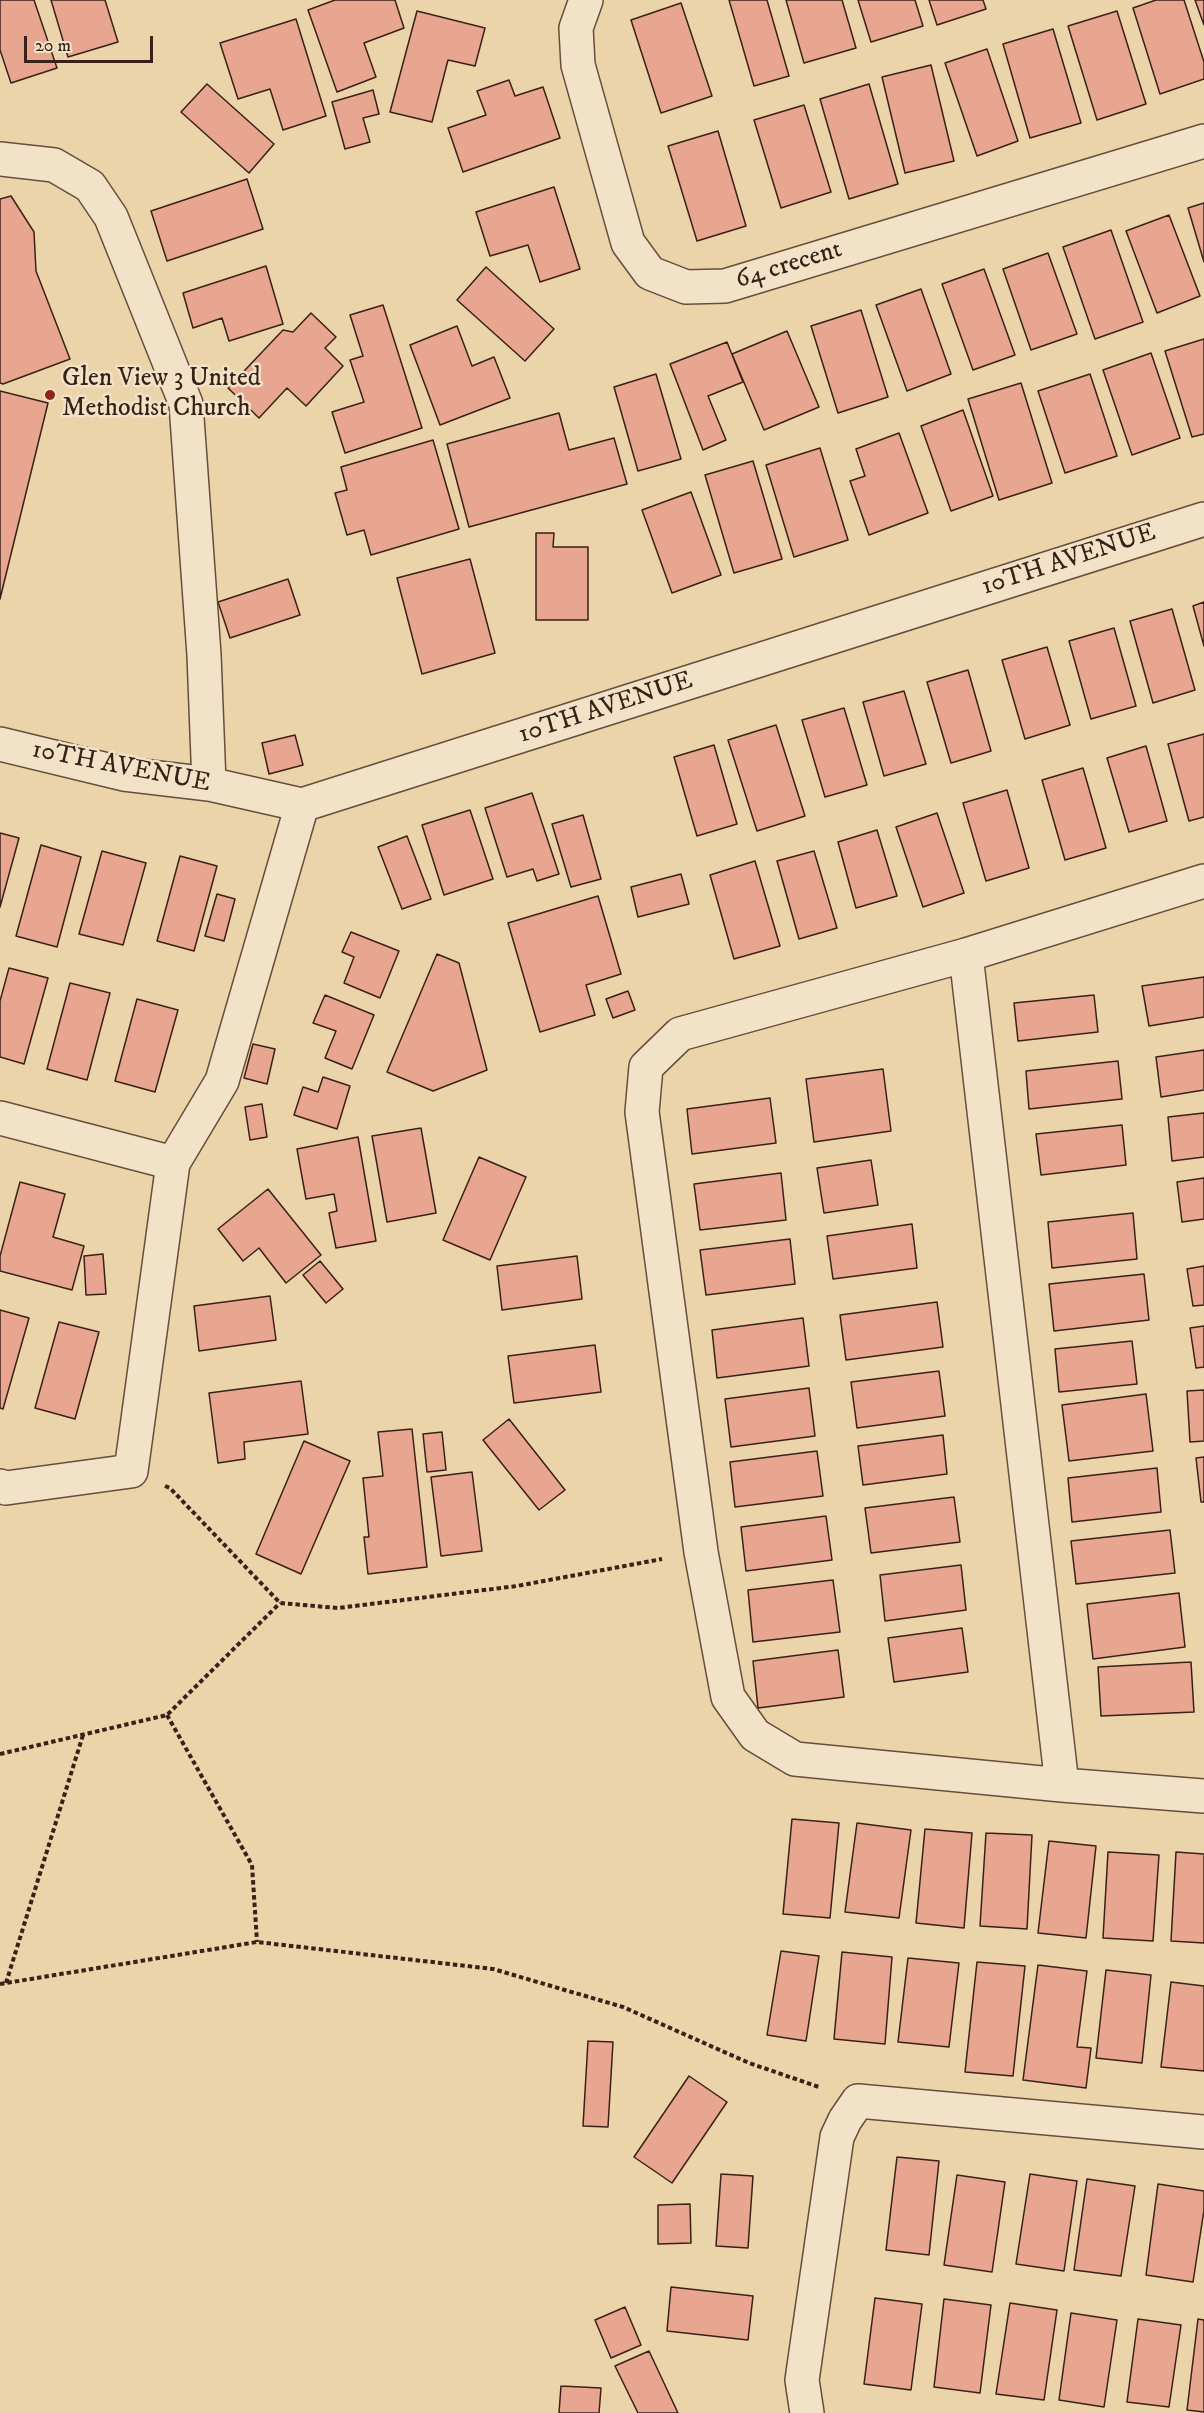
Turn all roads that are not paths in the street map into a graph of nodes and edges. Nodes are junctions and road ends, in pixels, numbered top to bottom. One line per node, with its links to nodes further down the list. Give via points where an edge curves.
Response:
1 (586, 0): 2 (street, 64 crecent, via 576,28 578,65 628,243 650,273 686,287 725,286)
2 (1204, 141)
3 (0, 159): 6 (street, via 54,165 90,186 111,217 186,404 204,655)
4 (1204, 519): 7 (street, 10TH AVENUE)
5 (0, 744): 6 (street, 10TH AVENUE, via 124,774)
6 (208, 784): 7 (street, 10TH AVENUE)
7 (302, 805): 11 (street, via 222,1081)
8 (1204, 881): 9 (street)
9 (966, 955): 13 (street); 13 (street, via 680,1034 646,1067 642,1112 701,1552 728,1697 755,1735 795,1759)
10 (0, 1118): 11 (street)
11 (173, 1162): 12 (street, via 131,1471)
12 (0, 1486)
13 (1062, 1785): 14 (street)
14 (1204, 1796)
15 (1204, 2132): 16 (street, via 858,2101 837,2137 802,2380)
16 (807, 2413)

